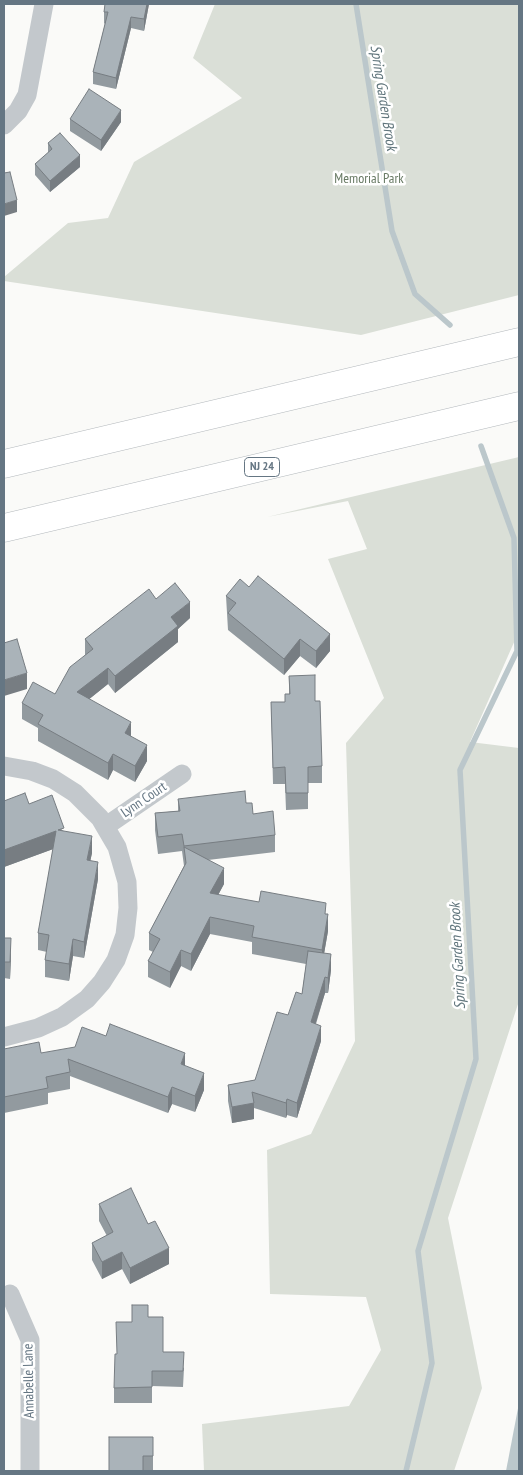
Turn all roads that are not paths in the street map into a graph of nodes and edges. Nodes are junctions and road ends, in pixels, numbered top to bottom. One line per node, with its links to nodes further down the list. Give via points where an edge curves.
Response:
1 (44, 4): 2 (street, via 27,95)
2 (4, 126)
3 (519, 342): 5 (highway)
4 (519, 406): 6 (highway, NJ 24)
5 (4, 464)
6 (4, 528)
7 (4, 766): 9 (street, via 32,770 53,779 75,793)
8 (182, 774): 9 (street, Lynn Court)
9 (106, 826): 10 (street, via 118,847 127,882 125,935 116,960 87,999 62,1017 38,1028)
10 (4, 1036)
11 (10, 1294): 12 (street, Annabelle Lane, via 30,1340)
12 (30, 1471)

